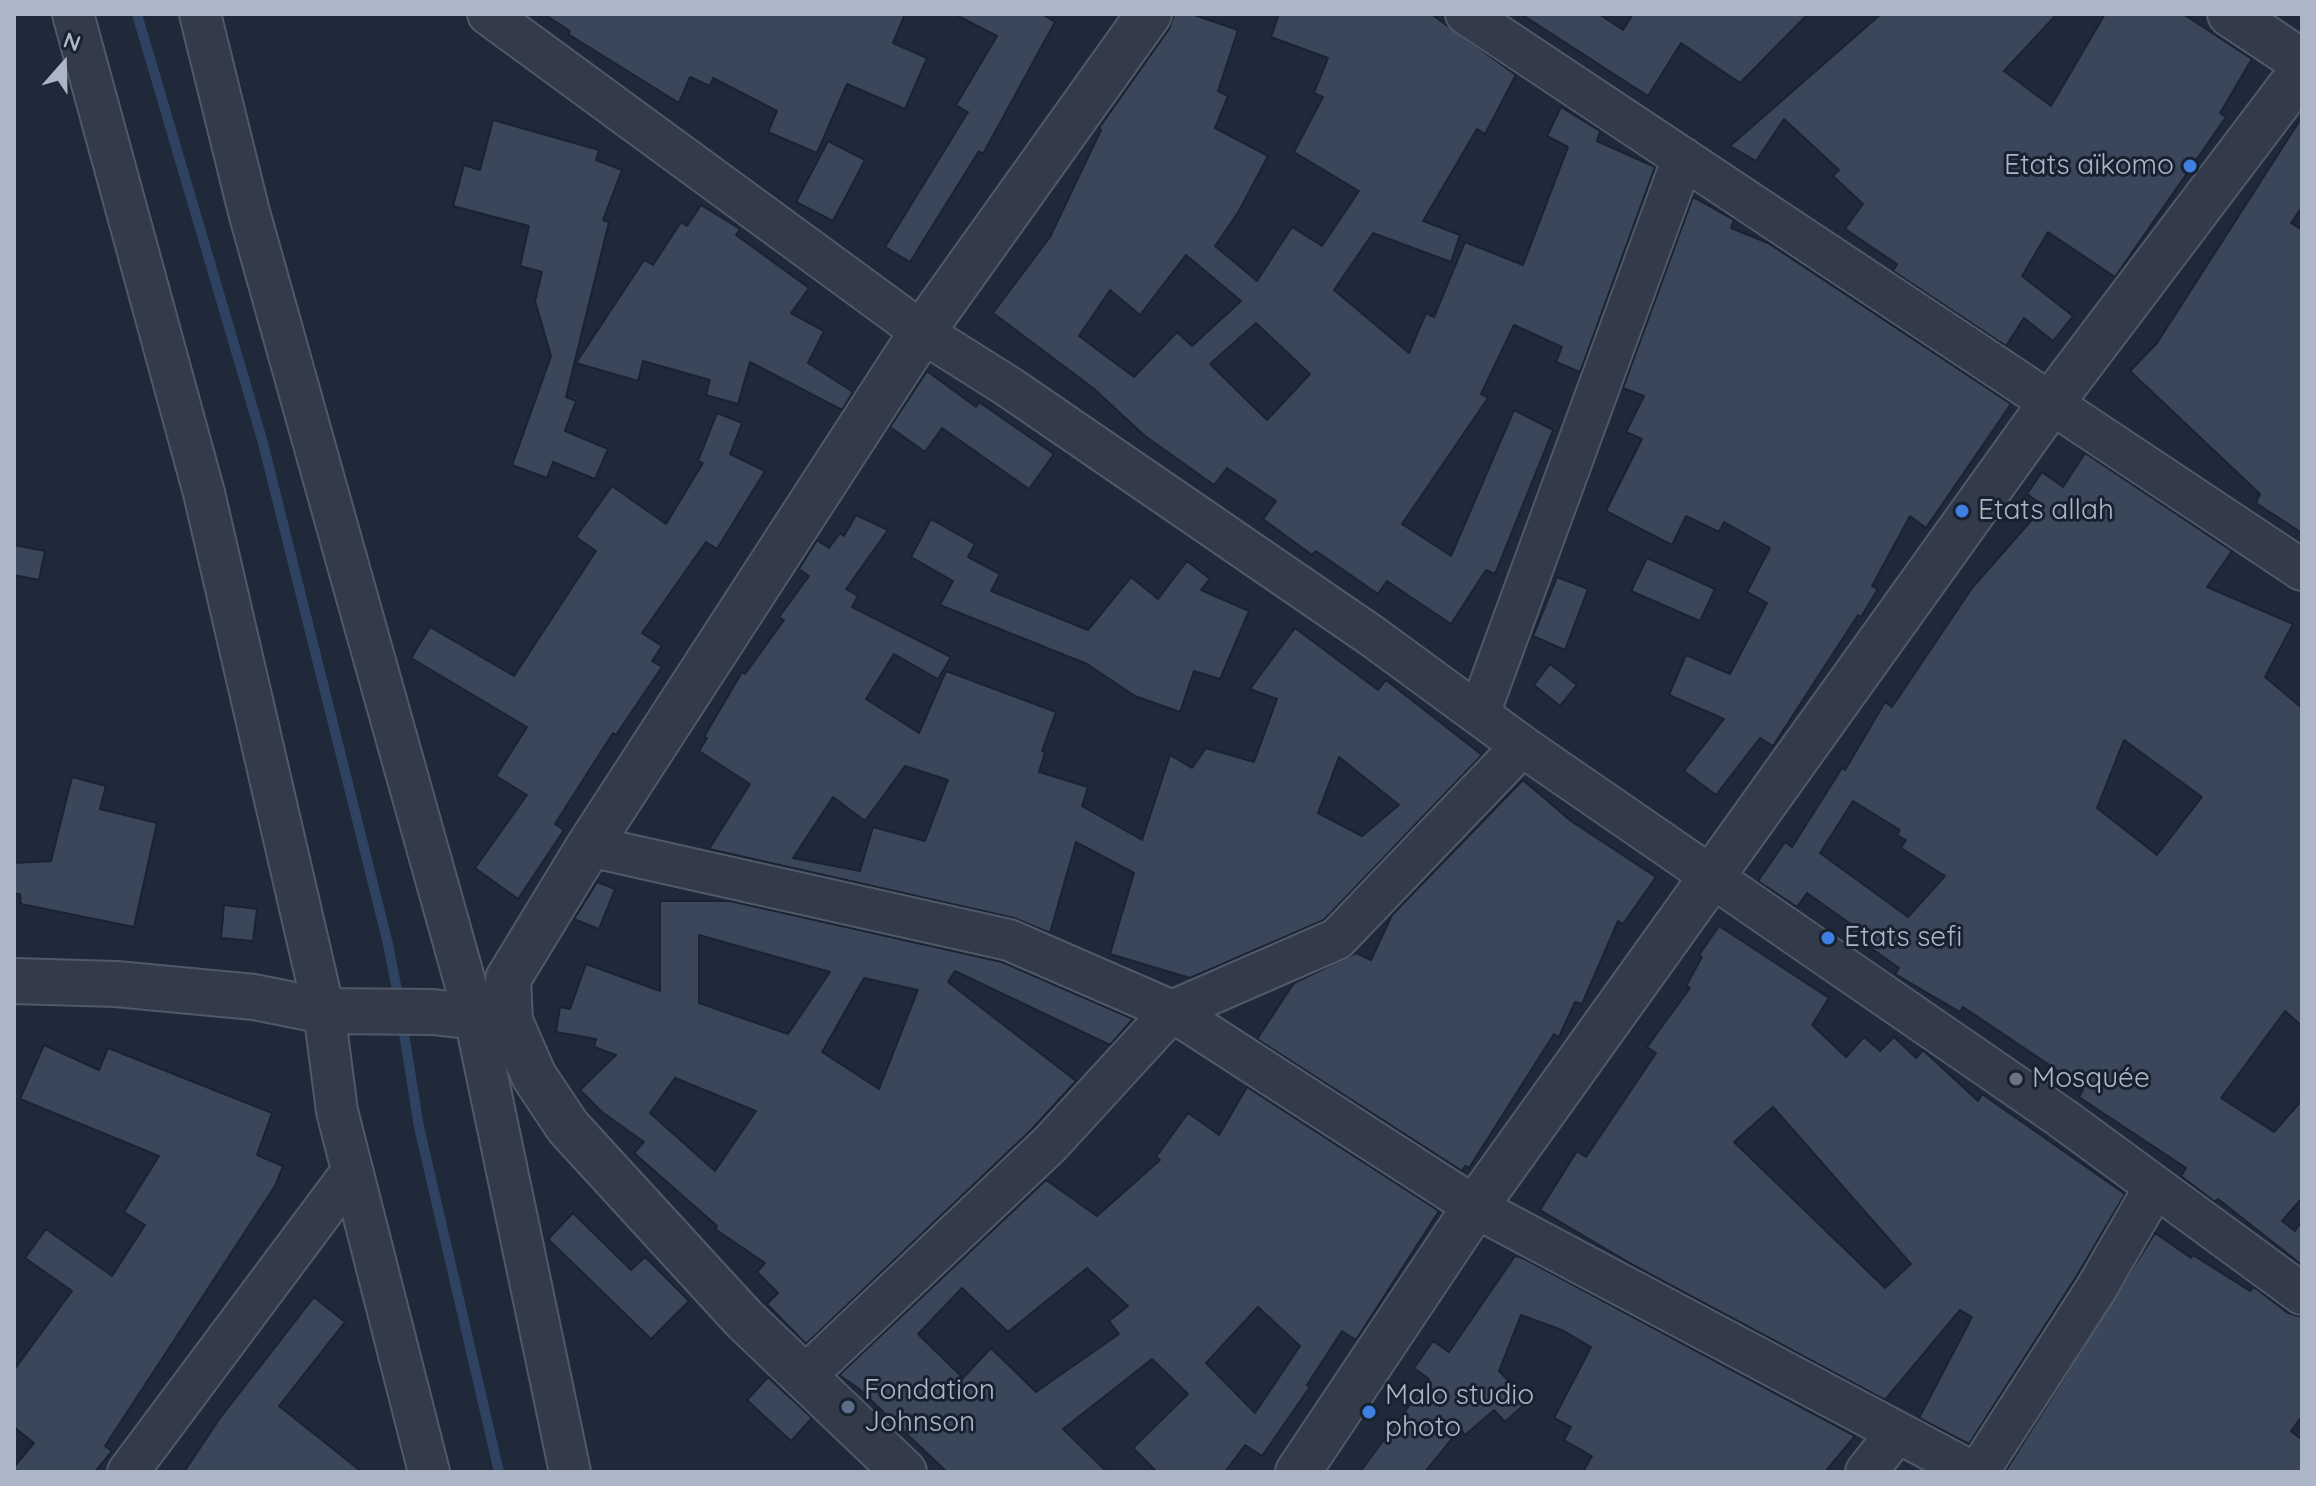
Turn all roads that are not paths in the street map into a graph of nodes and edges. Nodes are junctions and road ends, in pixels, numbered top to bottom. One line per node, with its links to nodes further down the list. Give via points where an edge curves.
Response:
1 (73, 14): 18 (street, via 204,493)
2 (200, 14): 20 (street, via 249,212)
3 (488, 14): 10 (street)
4 (1149, 14): 10 (street)
5 (1466, 14): 9 (street)
6 (2230, 14): 7 (street)
7 (2302, 62)
8 (2302, 71): 11 (street)
9 (1683, 158): 11 (street); 13 (street)
10 (922, 332): 13 (street); 15 (street)
11 (2051, 403): 12 (street); 16 (street)
12 (2302, 570)
13 (1479, 714): 14 (street)
14 (1522, 746): 16 (street); 19 (street, via 1337,939)
15 (589, 846): 19 (street, via 1009,940); 20 (street, via 514,965 506,994)
16 (1713, 875): 22 (street); 23 (street)
17 (14, 981): 18 (street, via 254,997)
18 (324, 1011): 20 (street); 21 (street)
19 (1172, 1011): 23 (street); 25 (street, via 1050,1144)
20 (472, 1017): 25 (street, via 534,1076 568,1127 744,1319); 29 (street)
21 (351, 1173): 27 (street); 28 (street)
22 (2155, 1187): 24 (street); 33 (street, via 2096,1289)
23 (1475, 1207): 26 (street); 31 (street)
24 (2302, 1294)
25 (805, 1376): 30 (street)
26 (1896, 1434): 32 (street); 33 (street)
27 (128, 1472)
28 (429, 1472)
29 (570, 1472)
30 (904, 1472)
31 (1298, 1472)
32 (1866, 1472)
33 (1975, 1472)

